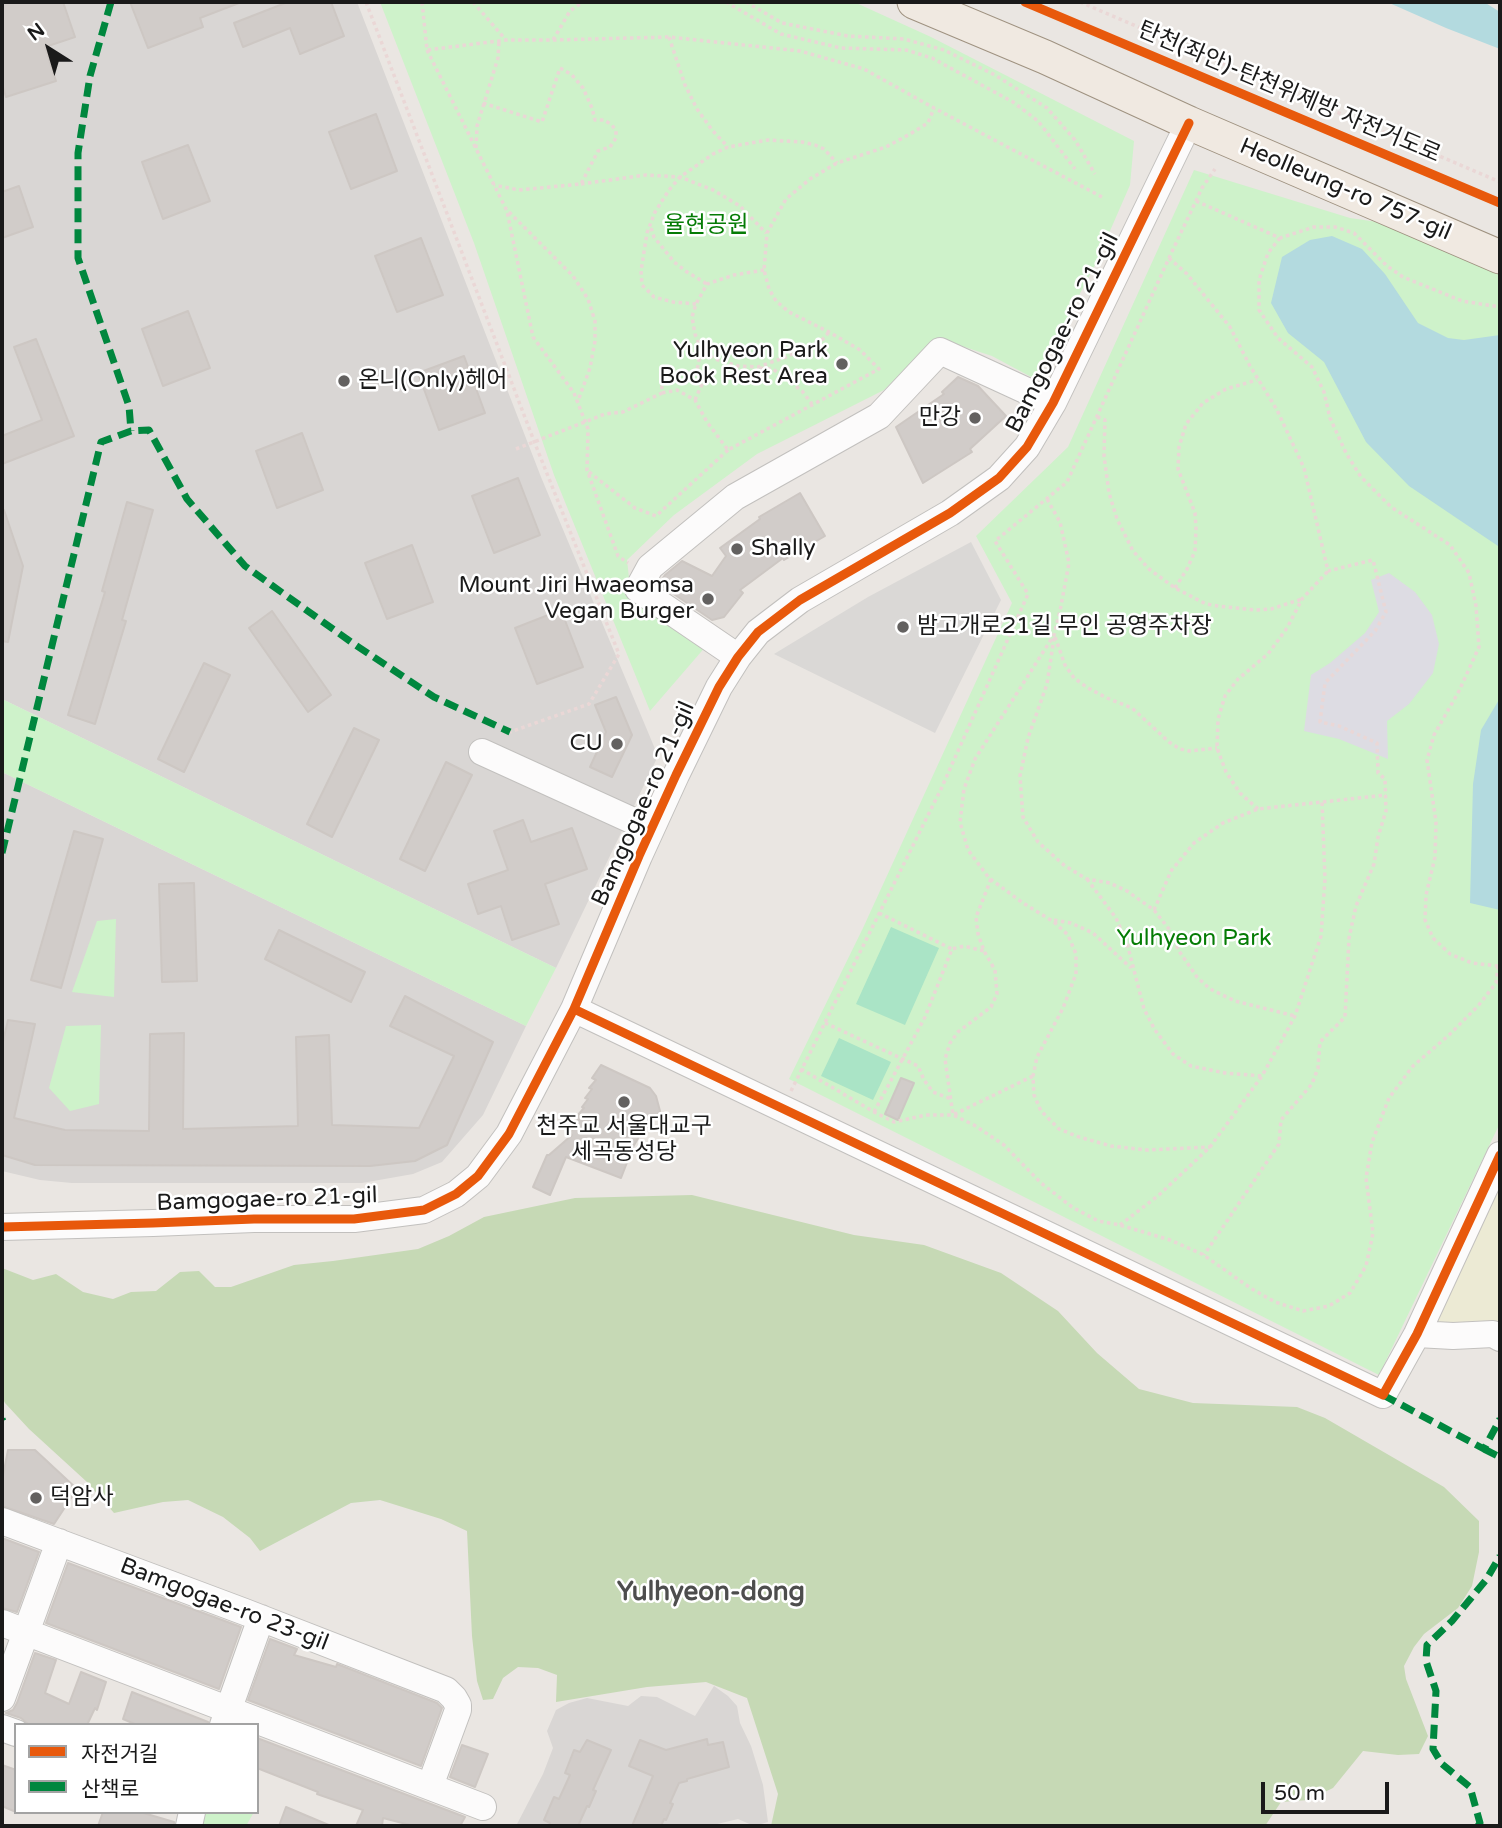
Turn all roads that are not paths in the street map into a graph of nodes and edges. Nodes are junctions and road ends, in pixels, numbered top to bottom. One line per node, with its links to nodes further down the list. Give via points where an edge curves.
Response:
1 (914, 2): 2 (main road, Heolleung-ro 757-gil)
2 (1189, 123): 3 (main road, Heolleung-ro 757-gil); 4 (street, Bamgogae-ro 21-gil)
3 (1500, 257)
4 (1054, 403): 5 (street, Bamgogae-ro 21-gil, via 1027,447 999,478 950,513 800,600 758,632); 5 (street, via 940,351 879,416 735,497 650,567 638,589)
5 (738, 657): 7 (street, Bamgogae-ro 21-gil)
6 (482, 751): 7 (street)
7 (651, 829): 8 (street, Bamgogae-ro 21-gil)
8 (574, 1009): 10 (street, Bamgogae-ro 21-gil, via 509,1135 478,1176 456,1194 424,1210 354,1219); 11 (street, via 1383,1395)
9 (1500, 1155): 11 (street)
10 (2, 1227)
11 (1417, 1334): 12 (street)
12 (1500, 1338)
13 (2, 1521): 14 (street, Bamgogae-ro 23-gil)
14 (59, 1542): 15 (street, Bamgogae-ro 23-gil); 17 (street)
15 (261, 1618): 19 (street); 22 (street, Bamgogae-ro 23-gil, via 446,1690 458,1710)
16 (2, 1623): 17 (street)
17 (27, 1633): 18 (street); 19 (street)
18 (2, 1698)
19 (226, 1717): 20 (street)
20 (244, 1723)
21 (259, 1728): 22 (street)
22 (430, 1786): 23 (street)
23 (483, 1807)

